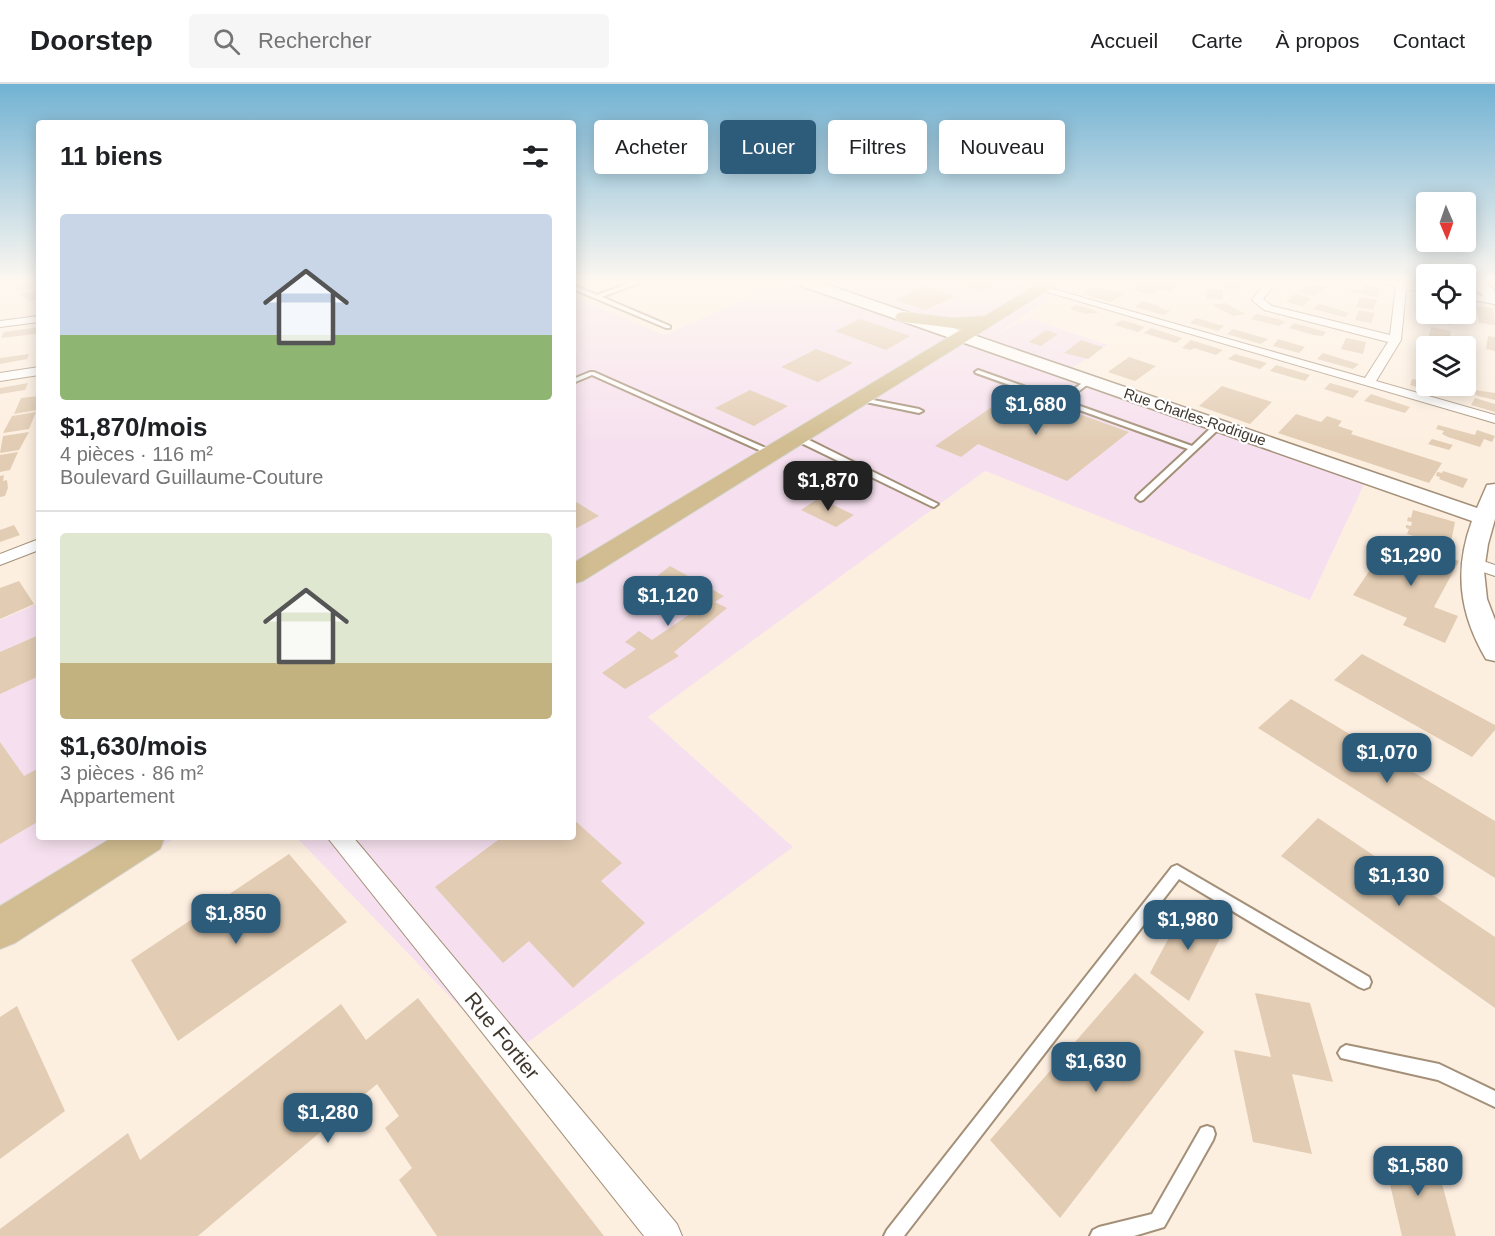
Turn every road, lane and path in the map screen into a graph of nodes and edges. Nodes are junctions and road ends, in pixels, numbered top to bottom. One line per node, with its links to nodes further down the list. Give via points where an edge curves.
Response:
1 (930, 336): 9 (main road, via 937,341)
2 (956, 336): 7 (street, Rue Charles-Rodrigue)
3 (966, 336): 7 (main road)
4 (1216, 336): 15 (street)
5 (1378, 336): 8 (street)
6 (1395, 336): 8 (street)
7 (962, 338): 9 (main road); 14 (street, Rue Charles-Rodrigue)
8 (1395, 340): 15 (street)
9 (938, 352): 16 (main road)
10 (36, 371): 12 (street)
11 (978, 372): 17 (lane)
12 (0, 377)
13 (576, 380): 23 (lane, via 592,373)
14 (1090, 381): 17 (lane); 20 (street, Rue Charles-Rodrigue)
15 (1369, 382): 19 (street)
16 (861, 399): 18 (lane); 21 (main road)
17 (1062, 401): 22 (lane)
18 (919, 411)
19 (1495, 419)
20 (1219, 425): 22 (lane); 27 (street, Rue Charles-Rodrigue)
21 (798, 438): 23 (main road); 26 (lane)
22 (1194, 449): 25 (lane)
23 (773, 453): 32 (main road)
24 (1495, 491): 27 (street)
25 (1140, 498)
26 (934, 504)
27 (1484, 518): 30 (street)
28 (36, 545): 29 (street)
29 (0, 560)
30 (1471, 562): 31 (street); 33 (street, via 1474,598)
31 (1495, 571)
32 (576, 572)
33 (1495, 652)
34 (141, 840): 36 (main road)
35 (341, 840): 41 (street, Rue Fortier)
36 (0, 929)
37 (1365, 982): 42 (lane, via 1177,871)
38 (1346, 1053): 39 (lane, via 1439,1072)
39 (1495, 1099)
40 (1207, 1134): 43 (lane, via 1158,1221)
41 (665, 1236)
42 (894, 1236)
43 (1098, 1236)

